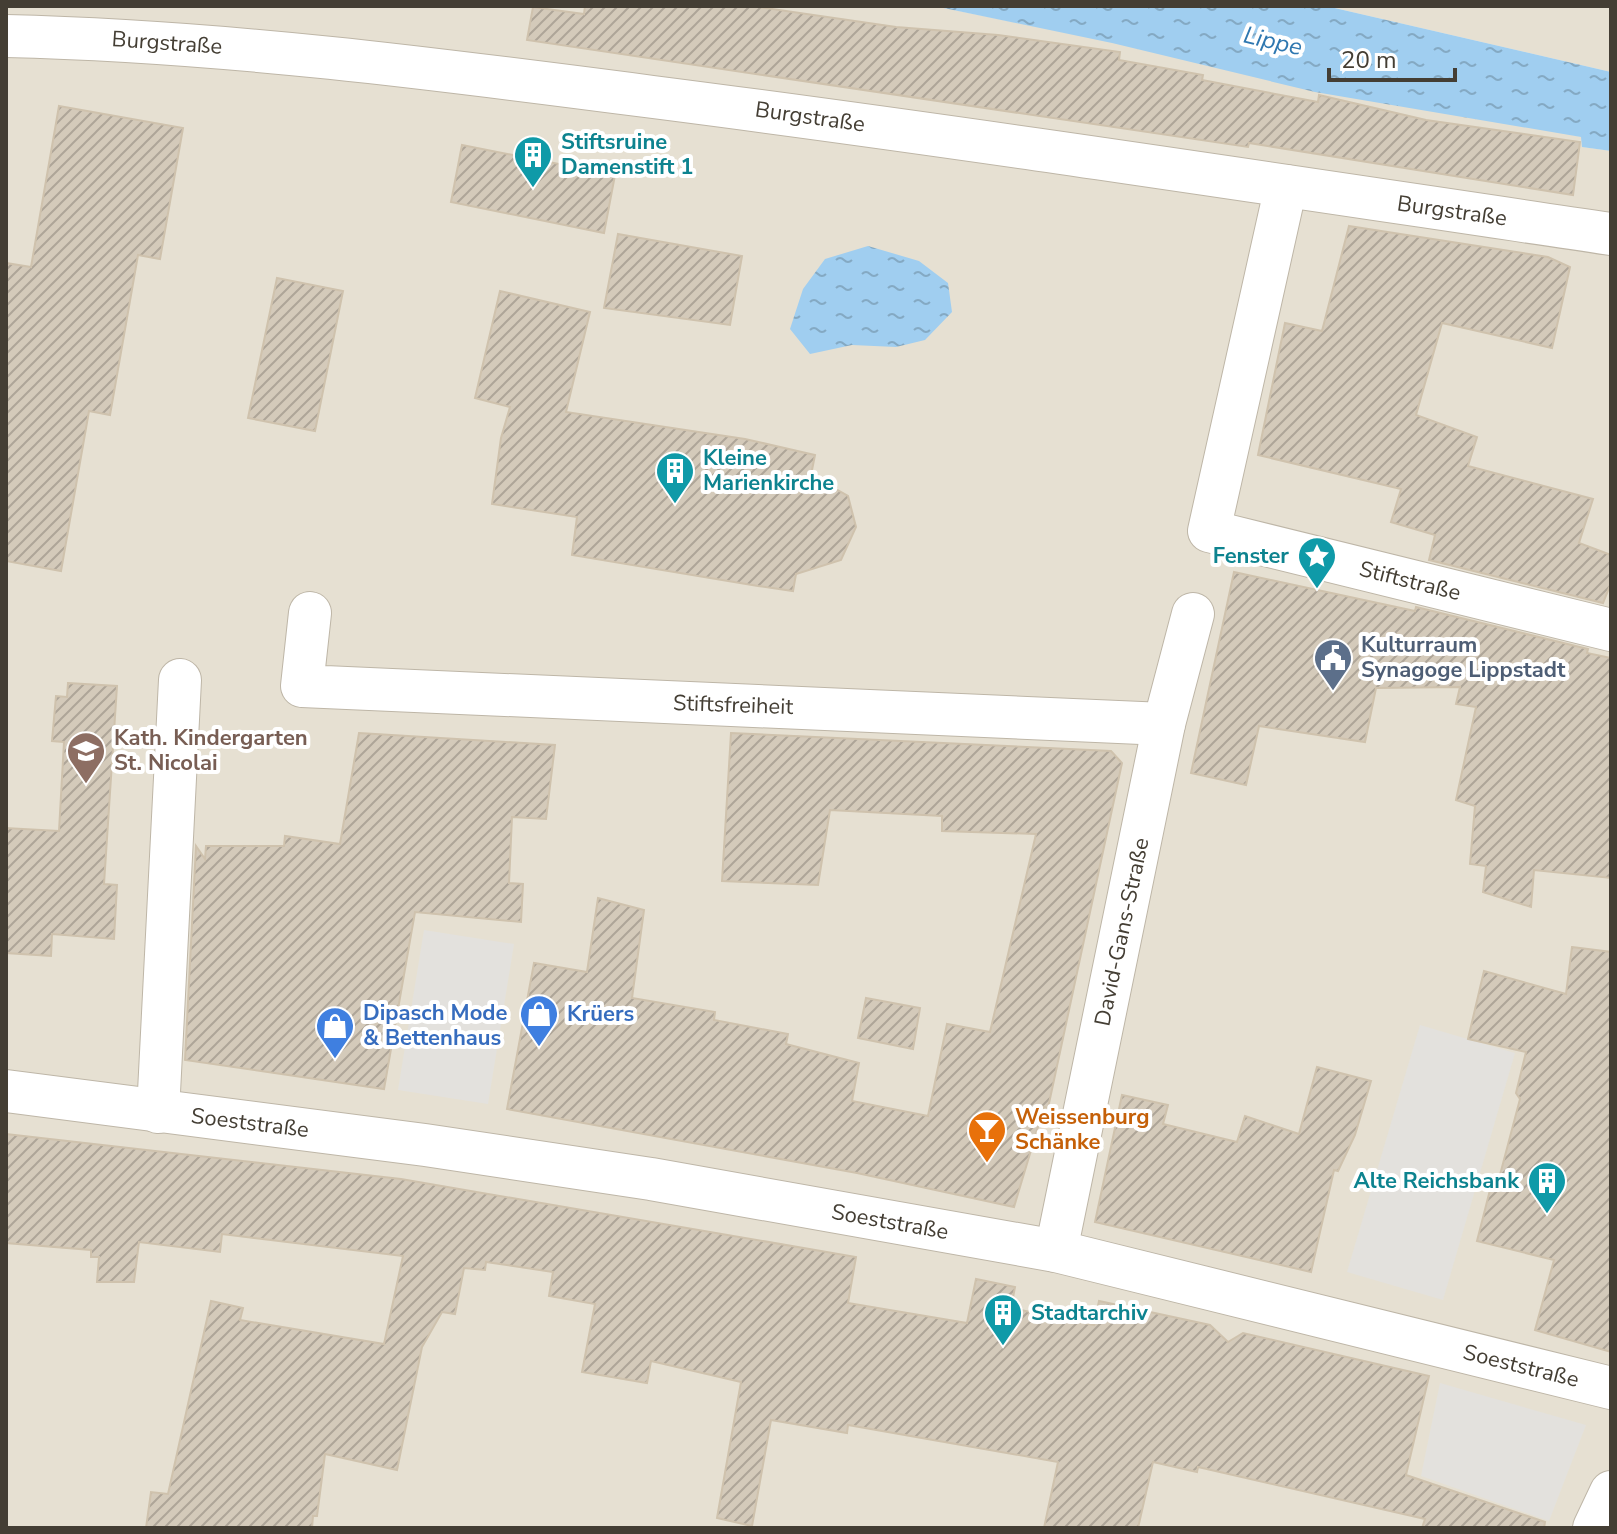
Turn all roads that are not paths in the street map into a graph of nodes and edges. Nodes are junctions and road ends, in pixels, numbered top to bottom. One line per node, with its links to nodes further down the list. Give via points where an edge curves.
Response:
1 (6, 36): 2 (street, Burgstraße, via 116,38 393,63)
2 (1286, 186): 3 (street, Burgstraße); 6 (street, Stiftstraße, via 1209,531)
3 (1611, 234)
4 (310, 613): 8 (street, Stiftsfreiheit, via 302,686)
5 (1193, 614): 8 (street, David-Gans-Straße)
6 (1611, 630)
7 (180, 680): 10 (street)
8 (1164, 724): 11 (street, David-Gans-Straße)
9 (6, 1091): 10 (street, Soeststraße)
10 (158, 1112): 11 (street, Soeststraße, via 636,1177)
11 (1056, 1251): 12 (street, Soeststraße)
12 (1611, 1388)
13 (1611, 1492): 14 (street)
14 (1594, 1528)

